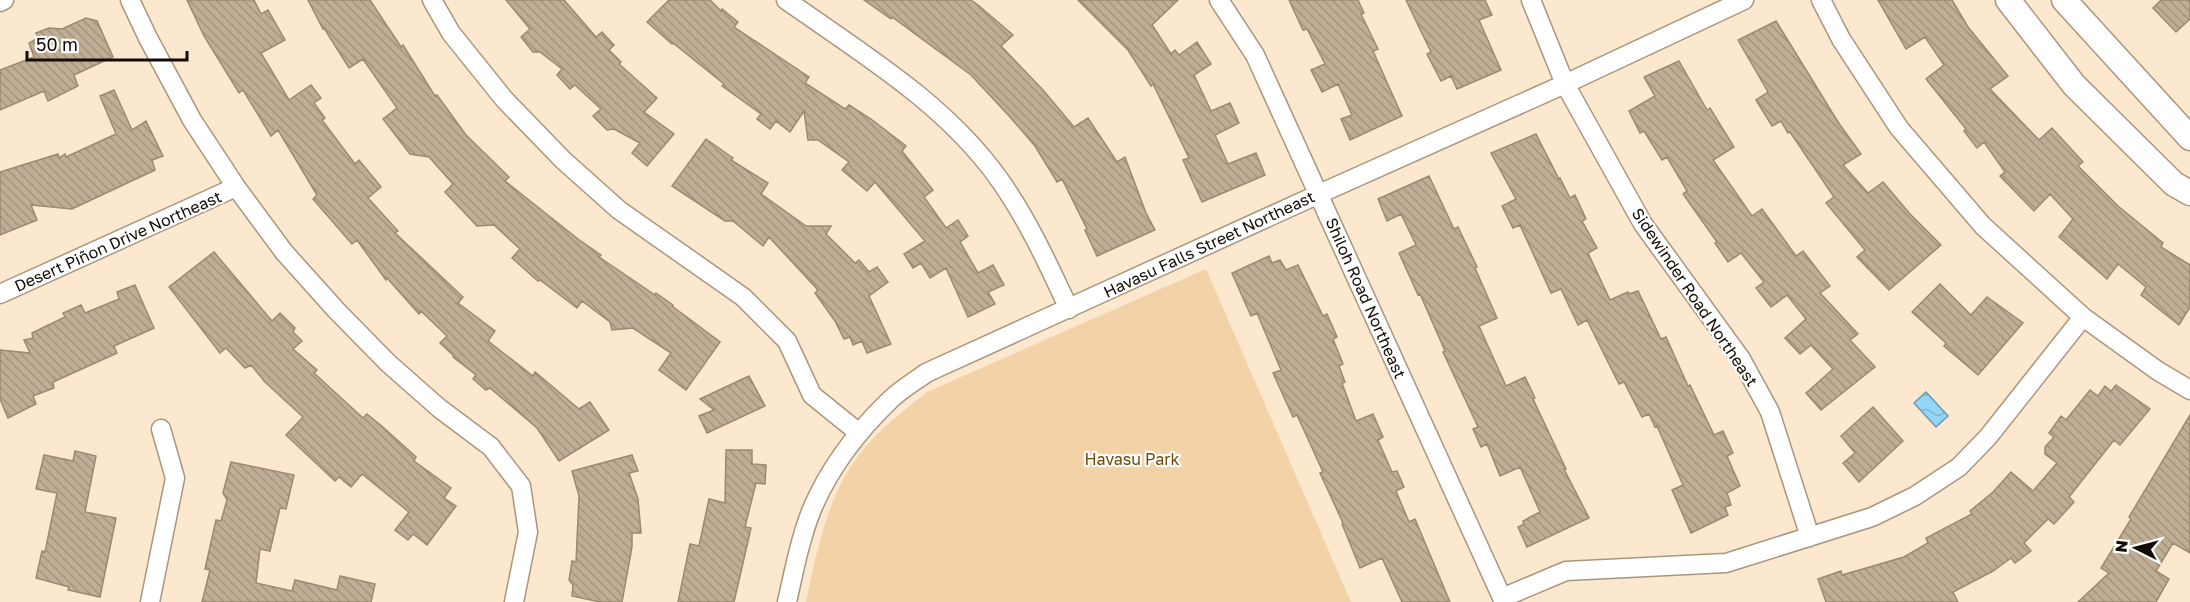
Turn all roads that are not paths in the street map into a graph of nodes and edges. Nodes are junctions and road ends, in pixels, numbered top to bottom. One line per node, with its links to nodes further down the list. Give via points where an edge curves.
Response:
1 (4, 0): 11 (street)
2 (130, 0): 14 (street, via 192,120)
3 (432, 0): 22 (street, via 451,33 504,99 563,160 620,210 743,297 787,341 812,395)
4 (786, 0): 18 (street, via 906,85 955,127 999,178 1032,230)
5 (1219, 0): 15 (street, Shiloh Road Northeast, via 1255,55)
6 (1531, 0): 12 (street, Sidewinder Road Northeast)
7 (1744, 0): 12 (street, Havasu Falls Street Northeast)
8 (1821, 0): 19 (street, via 1841,39 1899,128 1983,226)
9 (2008, 0): 16 (street, via 2073,85)
10 (2064, 0): 13 (street)
11 (0, 2)
12 (1565, 84): 15 (street, Havasu Falls Street Northeast); 23 (street, Sidewinder Road Northeast, via 1643,224 1741,359 1770,412)
13 (2190, 138)
14 (236, 187): 17 (street, Desert Piñon Drive Northeast); 26 (street, via 284,252 336,310 388,363 491,447 521,486 528,532)
15 (1319, 194): 18 (street, Havasu Falls Street Northeast); 24 (street, Shiloh Road Northeast)
16 (2190, 194)
17 (0, 294)
18 (1069, 309): 22 (street, Havasu Falls Street Northeast, via 926,373 891,399)
19 (2083, 316): 20 (street); 23 (street, via 1989,437 1959,467 1916,496 1872,517)
20 (2190, 390)
21 (161, 429): 25 (street, via 175,478)
22 (859, 433): 27 (street, Havasu Falls Street Northeast, via 812,508)
23 (1810, 537): 24 (street, via 1726,563 1566,571)
24 (1503, 600)
25 (150, 602)
26 (514, 602)
27 (787, 602)

